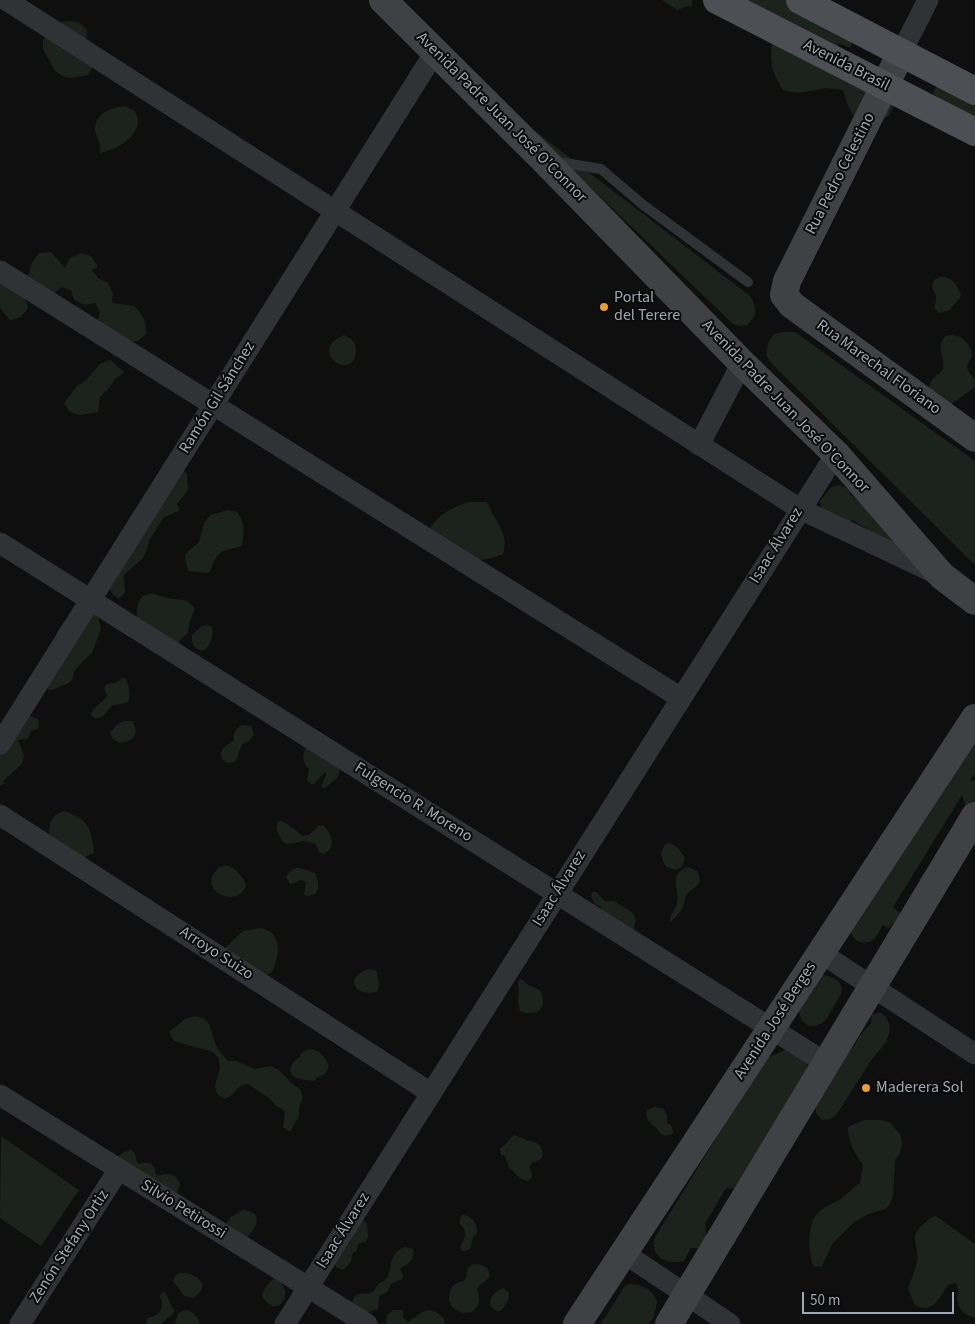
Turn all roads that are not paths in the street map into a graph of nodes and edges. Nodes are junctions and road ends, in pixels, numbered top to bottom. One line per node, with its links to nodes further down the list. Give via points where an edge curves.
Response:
1 (6, 0): 12 (street)
2 (383, 0): 6 (main road, Avenida Padre Juan José O'Connor)
3 (717, 0): 8 (main road, Avenida Brasil)
4 (800, 0): 7 (main road)
5 (928, 0): 7 (street, Rua Pedro Celestino)
6 (436, 52): 11 (main road, Avenida Padre Juan José O'Connor); 12 (street, Ramón Gil Sánchez)
7 (902, 53): 8 (main road, Rua Pedro Celestino); 9 (main road)
8 (886, 86): 10 (main road, Avenida Brasil); 15 (main road, Rua Pedro Celestino, via 787,281)
9 (975, 91)
10 (975, 132)
11 (542, 158): 14 (lane, via 601,169 642,204); 16 (main road, Avenida Padre Juan José O'Connor)
12 (336, 211): 17 (street, Ramón Gil Sánchez); 19 (street)
13 (0, 271): 17 (street)
14 (748, 282)
15 (784, 295): 18 (main road, Rua Marechal Floriano, via 792,305)
16 (742, 363): 19 (street); 20 (main road, Avenida Padre Juan José O'Connor)
17 (213, 404): 24 (street, Ramón Gil Sánchez); 26 (street)
18 (975, 438)
19 (699, 444): 21 (street)
20 (836, 454): 21 (street, Isaac Álvarez); 23 (main road, Avenida Padre Juan José O'Connor)
21 (800, 509): 23 (street); 26 (street, Isaac Álvarez)
22 (0, 543): 24 (street, Fulgencio R. Moreno)
23 (942, 576): 25 (main road, Avenida Padre Juan José O'Connor)
24 (91, 600): 28 (street, Ramón Gil Sánchez); 31 (street, Fulgencio R. Moreno)
25 (975, 601)
26 (681, 698): 31 (street, Isaac Álvarez)
27 (975, 718): 32 (main road, Avenida José Berges)
28 (0, 744)
29 (0, 815): 37 (street, Arroyo Suizo)
30 (975, 816): 33 (main road)
31 (557, 894): 34 (street, Fulgencio R. Moreno); 37 (street, Isaac Álvarez)
32 (821, 953): 33 (street); 34 (main road, Avenida José Berges)
33 (872, 987): 35 (street); 36 (main road)
34 (772, 1028): 36 (street, Fulgencio R. Moreno); 40 (main road, Avenida José Berges)
35 (975, 1054)
36 (826, 1063): 42 (main road)
37 (432, 1092): 41 (street, Isaac Álvarez)
38 (0, 1095): 39 (street, Silvio Petirossi)
39 (119, 1169): 41 (street, Silvio Petirossi); 43 (street, Zenón Stefany Ortiz)
40 (624, 1253): 42 (street); 46 (main road, Avenida José Berges)
41 (308, 1288): 44 (street, Isaac Álvarez); 45 (street, Silvio Petirossi)
42 (686, 1295): 47 (main road); 48 (street)
43 (20, 1324)
44 (285, 1324)
45 (367, 1324)
46 (577, 1324)
47 (669, 1324)
48 (730, 1324)

